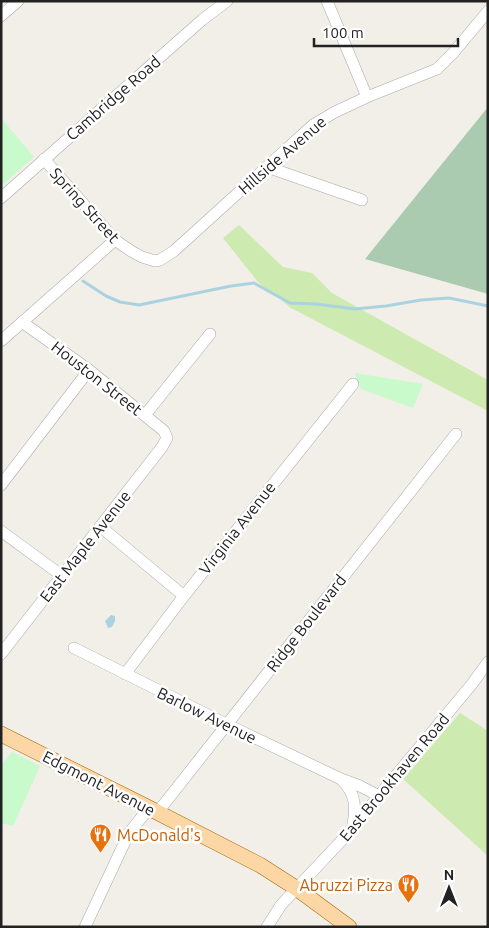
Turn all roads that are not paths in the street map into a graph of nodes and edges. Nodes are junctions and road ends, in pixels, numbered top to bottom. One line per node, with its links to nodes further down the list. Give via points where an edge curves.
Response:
1 (18, 1): 5 (street)
2 (227, 1): 7 (street, Cambridge Road)
3 (327, 1): 6 (street)
4 (488, 11): 6 (street, Hillside Avenue, via 437,69)
5 (1, 16)
6 (367, 97): 8 (street, Hillside Avenue, via 313,125)
7 (44, 159): 9 (street, Cambridge Road); 11 (street, Spring Street)
8 (267, 167): 10 (street); 12 (street, Hillside Avenue, via 174,251)
9 (1, 198)
10 (362, 200)
11 (115, 240): 12 (street, Spring Street, via 142,257); 13 (street)
12 (155, 261)
13 (22, 322): 15 (street); 16 (street, Houston Street)
14 (210, 334): 18 (street)
15 (1, 340)
16 (89, 370): 18 (street, Houston Street); 21 (street)
17 (353, 384): 25 (street, Virginia Avenue)
18 (145, 416): 20 (street, Houston Street, via 164,431)
19 (456, 434): 30 (street, Ridge Boulevard)
20 (167, 438): 22 (street, East Maple Avenue)
21 (1, 485)
22 (101, 527): 24 (street, East Maple Avenue); 25 (street)
23 (1, 531): 24 (street)
24 (61, 575): 27 (street, East Maple Avenue)
25 (184, 596): 29 (street, Virginia Avenue)
26 (74, 648): 29 (street, Barlow Avenue)
27 (1, 654)
28 (488, 662): 33 (street, East Brookhaven Road)
29 (125, 674): 30 (street, Barlow Avenue)
30 (226, 724): 32 (street, Barlow Avenue); 34 (street, Ridge Boulevard)
31 (1, 734): 34 (main road, Edgmont Avenue)
32 (341, 779): 33 (street, Barlow Avenue); 35 (street, via 354,799)
33 (379, 796): 35 (street, East Brookhaven Road)
34 (153, 810): 36 (main road, Edgmont Avenue, via 240,854); 37 (street, Ridge Boulevard, via 129,833)
35 (353, 826): 36 (street, East Brookhaven Road)
36 (296, 888): 38 (street, East Brookhaven Road); 39 (main road, Edgmont Avenue)
37 (85, 927)
38 (267, 927)
39 (349, 927)

